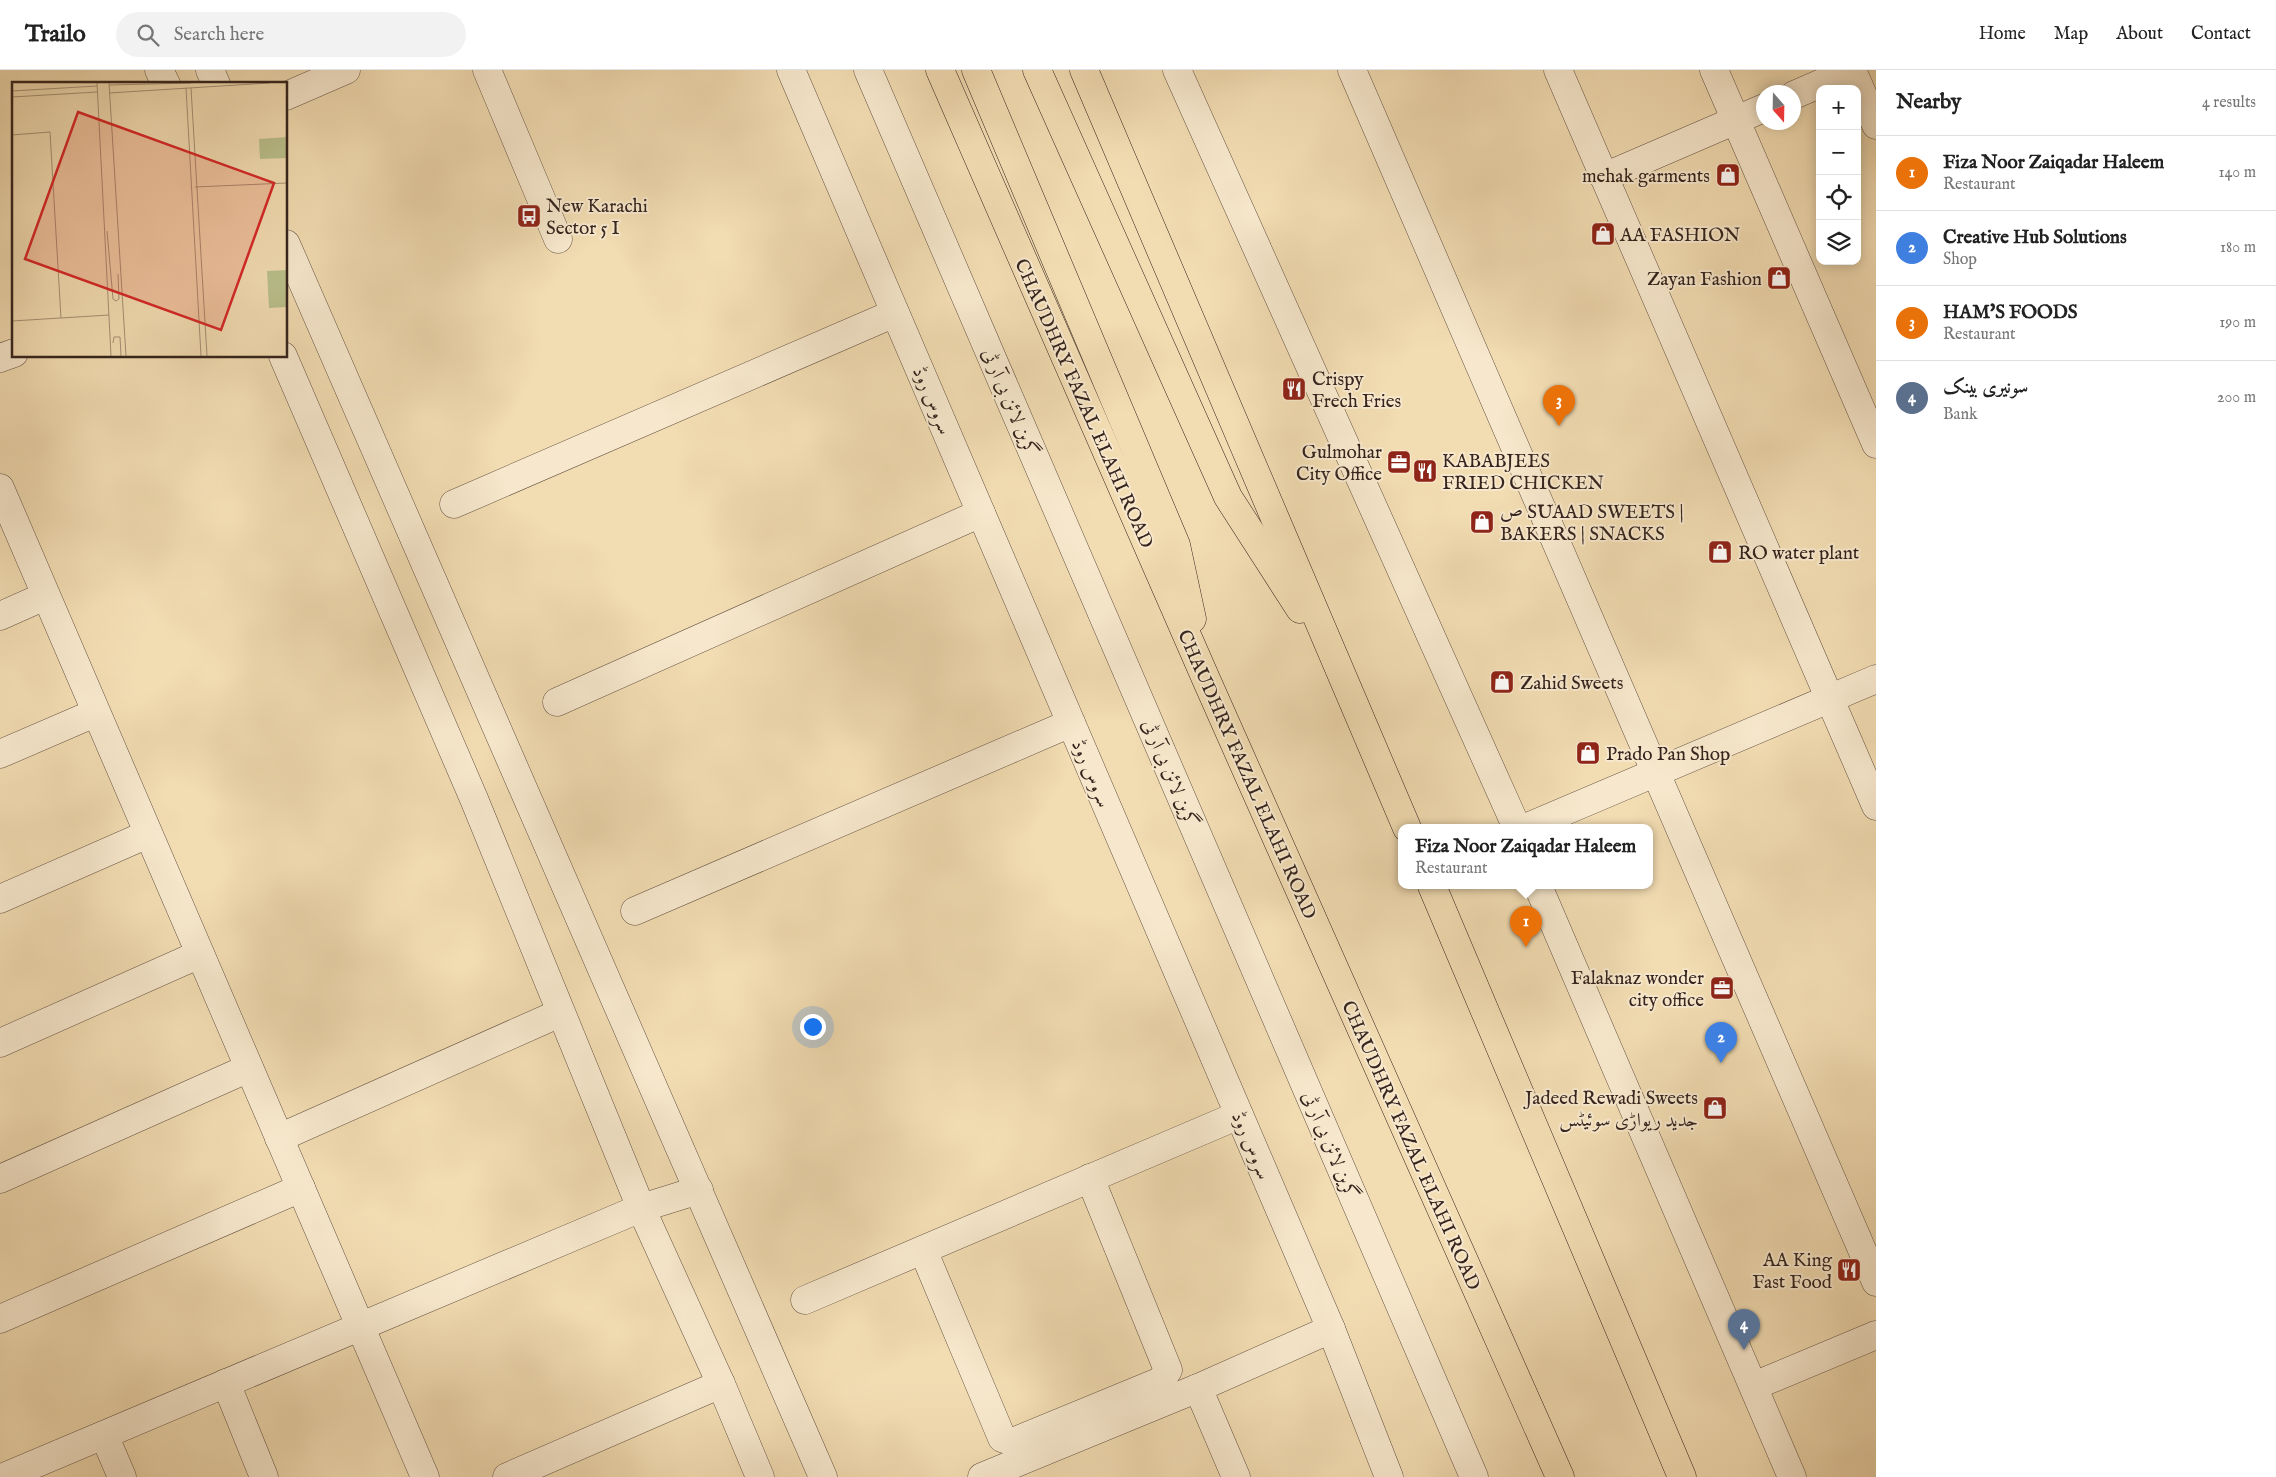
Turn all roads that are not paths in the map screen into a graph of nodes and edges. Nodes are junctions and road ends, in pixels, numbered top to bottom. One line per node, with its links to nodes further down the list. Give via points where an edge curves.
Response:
1 (159, 70): 16 (street)
2 (210, 70): 17 (street)
3 (346, 70): 19 (street)
4 (487, 70): 24 (street)
5 (792, 70): 26 (street, سروس روڈ)
6 (868, 70): 87 (street, گرین لائن بی آر ٹی)
7 (940, 70): 37 (main road, CHAUDHRY FAZAL ELAHI ROAD)
8 (976, 70): 37 (main road, via 1176,545)
9 (1037, 70): 36 (main road, via 1228,497)
10 (1084, 70): 36 (main road)
11 (1177, 70): 47 (street)
12 (1352, 70): 44 (street)
13 (1558, 70): 23 (street)
14 (1714, 70): 21 (street)
15 (1852, 70): 18 (street); 22 (street)
16 (165, 82)
17 (215, 82)
18 (1801, 92)
19 (288, 95)
20 (1756, 111): 21 (street)
21 (1736, 120): 23 (street); 30 (street)
22 (1876, 125)
23 (1604, 177): 39 (street)
24 (558, 239)
25 (288, 249): 63 (street)
26 (895, 313): 32 (street); 33 (street, سروس روڈ)
27 (12, 354): 28 (street)
28 (0, 358)
29 (284, 358): 55 (street, via 474,799)
30 (1876, 444)
31 (0, 488): 34 (street)
32 (454, 504)
33 (981, 513): 40 (street); 42 (street, سروس روڈ)
34 (45, 596): 35 (street); 41 (street)
35 (0, 616)
36 (1341, 670): 46 (main road)
37 (1206, 679): 88 (main road, CHAUDHRY FAZAL ELAHI ROAD)
38 (1876, 679): 39 (street)
39 (1830, 699): 44 (street); 45 (street)
40 (557, 702)
41 (95, 713): 43 (street); 49 (street)
42 (1071, 723): 53 (street); 58 (street, سروس روڈ)
43 (0, 754)
44 (1657, 774): 48 (street); 66 (street)
45 (1876, 806)
46 (1405, 824)
47 (1514, 824)
48 (1535, 824)
49 (148, 834): 52 (street); 54 (street)
50 (1433, 889): 89 (main road)
51 (1539, 889): 74 (street)
52 (0, 899)
53 (634, 910)
54 (200, 954): 56 (street); 57 (street)
55 (560, 1013): 59 (street); 64 (street)
56 (0, 1043)
57 (249, 1068): 59 (street); 61 (street)
58 (1239, 1114): 60 (street); 70 (street, سروس روڈ)
59 (279, 1138): 62 (street)
60 (1090, 1178): 65 (street); 65 (street, via 1168,1370 1161,1381 1008,1442 1002,1438)
61 (0, 1179)
62 (301, 1188): 68 (street); 69 (street)
63 (699, 1190): 64 (street); 83 (street)
64 (641, 1208): 69 (street); 73 (street)
65 (923, 1250): 67 (street)
66 (1876, 1282)
67 (804, 1300)
68 (0, 1318)
69 (360, 1327): 72 (street); 80 (street)
70 (1331, 1329): 75 (street); 86 (street, سروس روڈ)
71 (1876, 1335): 74 (street)
72 (226, 1383): 76 (street); 79 (street)
73 (721, 1384): 81 (street); 82 (street)
74 (1754, 1386): 90 (street)
75 (1198, 1388): 84 (street); 85 (street)
76 (104, 1435): 77 (street); 78 (street)
77 (4, 1477)
78 (122, 1477)
79 (264, 1477)
80 (425, 1477)
81 (507, 1477)
82 (760, 1477)
83 (823, 1477)
84 (982, 1477)
85 (1236, 1477)
86 (1389, 1477)
87 (1474, 1477)
88 (1560, 1477)
89 (1682, 1477)
90 (1792, 1477)

